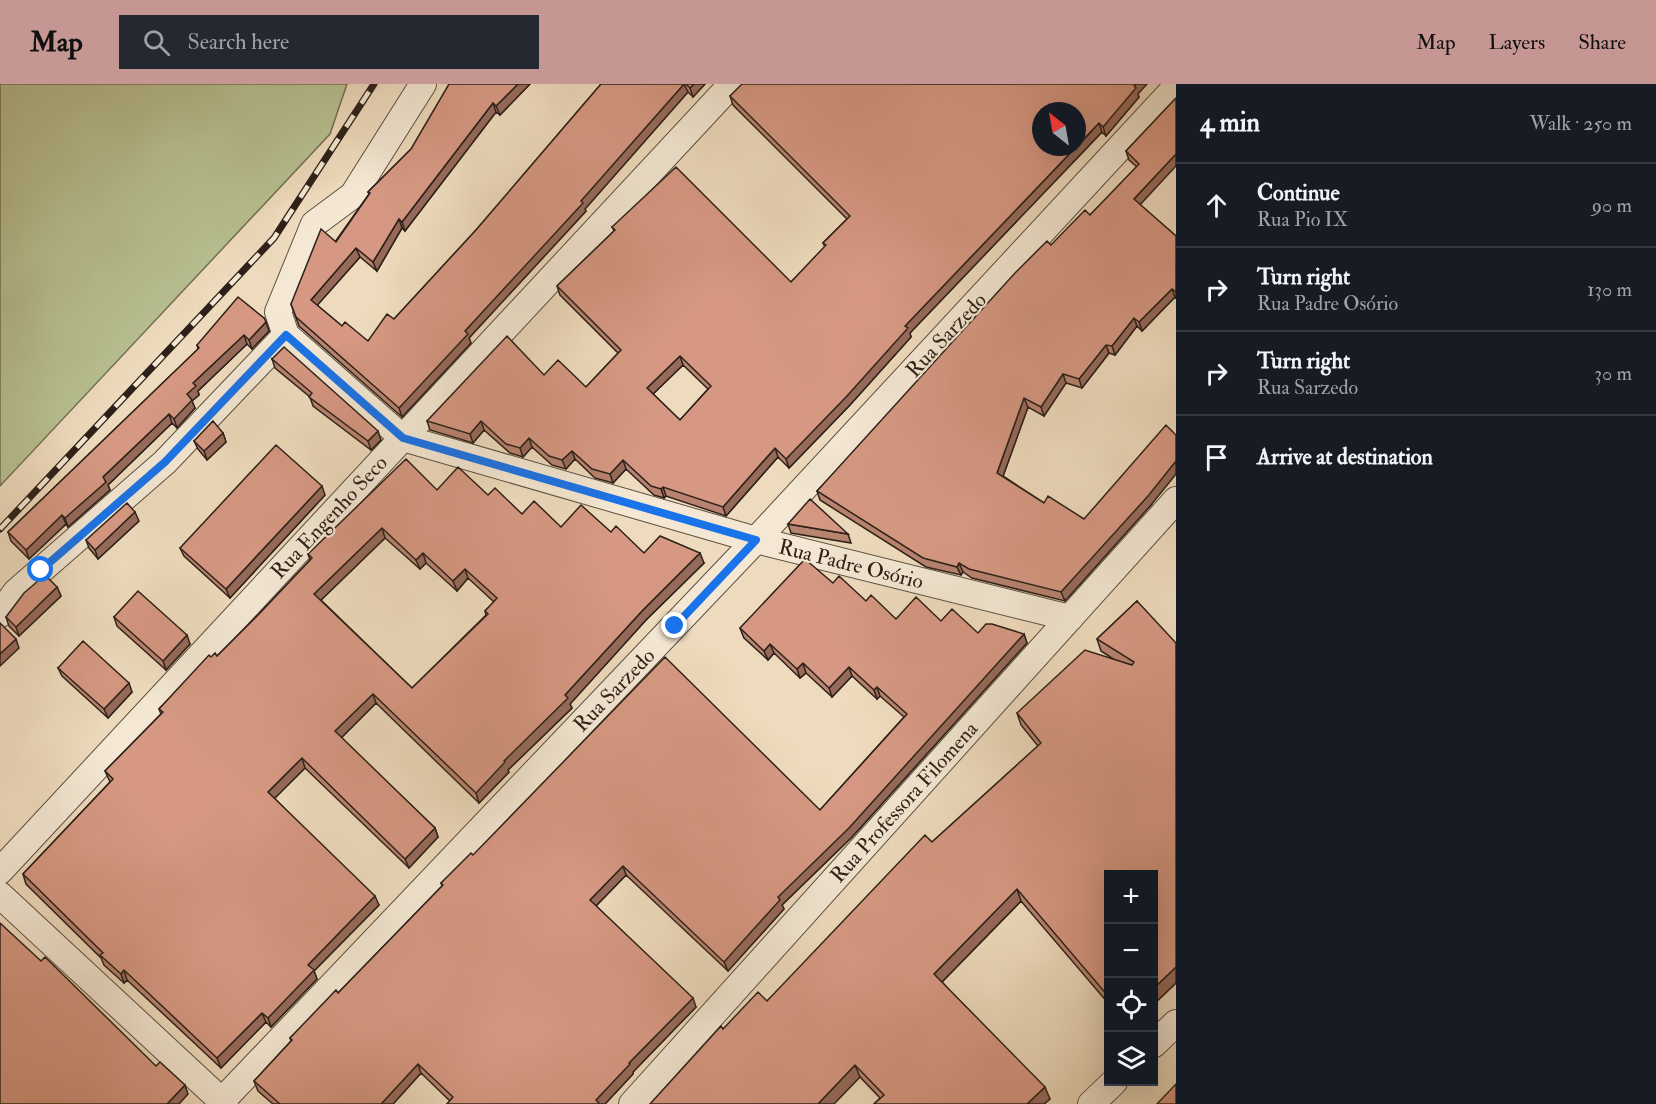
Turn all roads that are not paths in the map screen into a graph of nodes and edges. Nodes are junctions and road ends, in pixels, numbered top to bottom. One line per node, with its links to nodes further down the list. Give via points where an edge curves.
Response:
1 (423, 84): 4 (street, via 354,195 314,224 278,312)
2 (732, 84): 5 (street, Rua Engenho Seco)
3 (1176, 87): 7 (street, Rua Sarzedo)
4 (286, 335): 5 (street, Rua Padre Osório); 8 (street, via 165,462 16,592)
5 (403, 438): 7 (street, Rua Padre Osório); 10 (street, Rua Engenho Seco)
6 (1176, 500): 9 (street, Rua Professora Filomena)
7 (756, 540): 9 (street, Rua Padre Osório); 15 (street, Rua Sarzedo)
8 (0, 614)
9 (1070, 618): 16 (street, Rua Professora Filomena)
10 (0, 871)
11 (0, 895): 15 (street)
12 (1176, 1023): 13 (street)
13 (1158, 1040)
14 (1110, 1086): 17 (street)
15 (222, 1103)
16 (632, 1104)
17 (1091, 1104)

